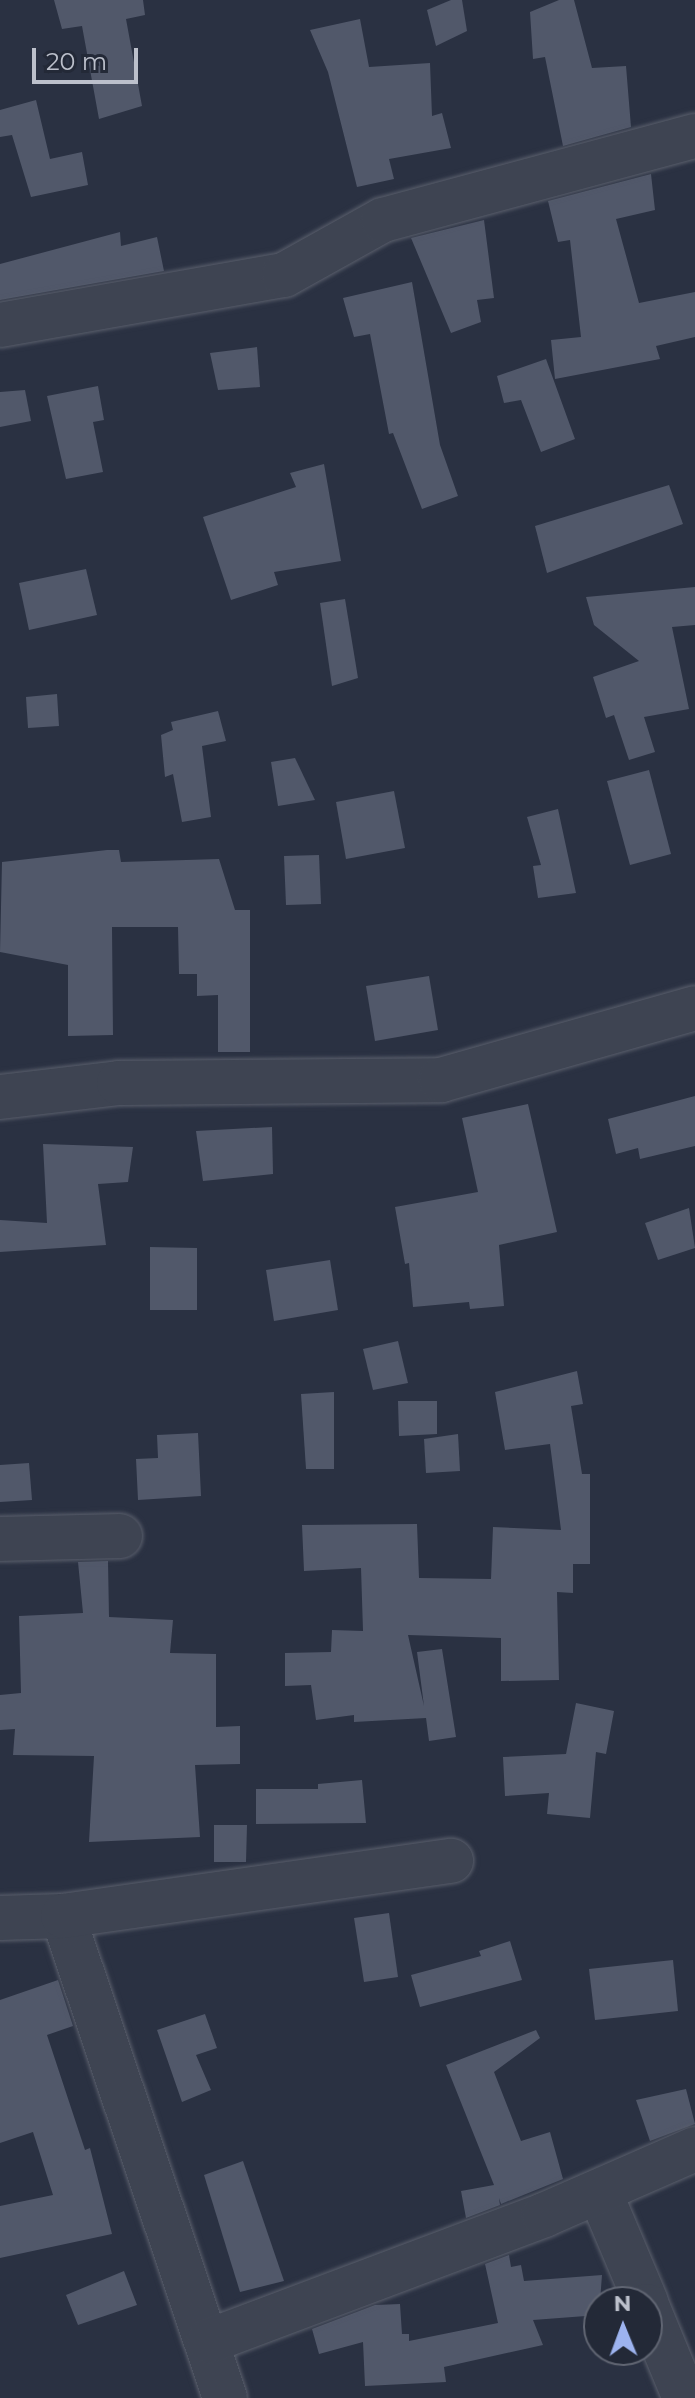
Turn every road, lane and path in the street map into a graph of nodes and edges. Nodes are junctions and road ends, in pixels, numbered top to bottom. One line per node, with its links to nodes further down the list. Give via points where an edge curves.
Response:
1 (695, 136): 2 (street, via 383,220 284,275)
2 (0, 325)
3 (695, 1008): 4 (street, via 441,1080 134,1082)
4 (0, 1097)
5 (120, 1536): 6 (street)
6 (0, 1539)
7 (451, 1861): 8 (street)
8 (63, 1916): 9 (street); 13 (street)
9 (0, 1918)
10 (695, 2149): 11 (street)
11 (600, 2193): 12 (street); 13 (street)
12 (639, 2286)
13 (209, 2341): 15 (street)
14 (663, 2345): 16 (street)
15 (225, 2398)
16 (685, 2398)

